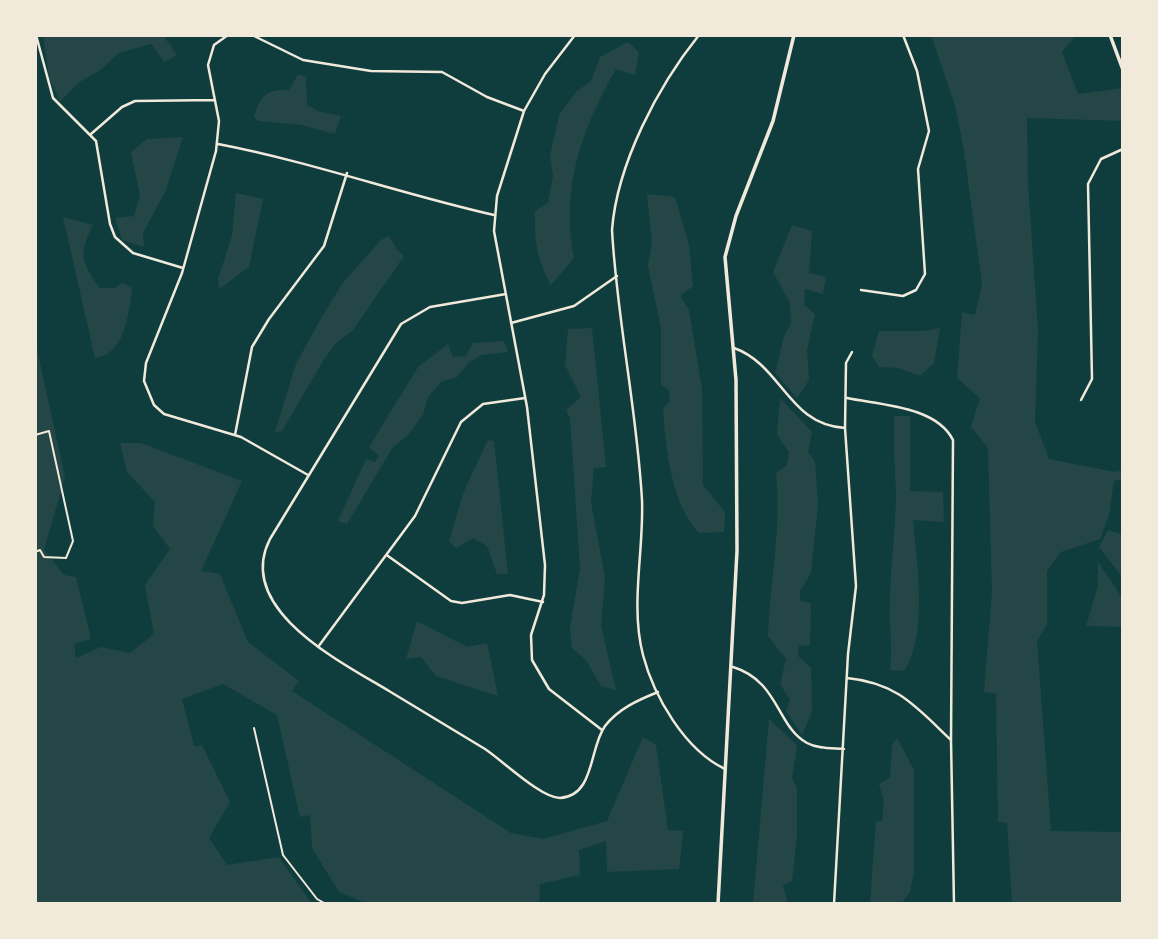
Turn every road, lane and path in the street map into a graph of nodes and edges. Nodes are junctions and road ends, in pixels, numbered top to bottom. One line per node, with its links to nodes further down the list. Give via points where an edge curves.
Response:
1 (36, 35): 12 (street, via 53,97)
2 (228, 35): 10 (street, via 214,45 209,58)
3 (252, 35): 11 (street, via 303,60 371,71 442,72)
4 (575, 35): 11 (street)
5 (699, 35): 18 (street, via 640,130 625,166 612,229)
6 (794, 35): 22 (main road, via 773,121 725,257)
7 (902, 35): 19 (street, via 917,71 929,131 918,169 925,274 916,290 903,296)
8 (1110, 35): 9 (main road)
9 (1123, 70)
10 (215, 100): 12 (street, via 135,101); 13 (street)
11 (524, 111): 16 (street)
12 (91, 134): 17 (street, via 98,148 115,237 133,253)
13 (218, 144): 15 (street); 17 (street)
14 (1123, 149): 26 (street, via 1101,159 1088,184 1092,379)
15 (347, 173): 16 (street, via 417,197); 29 (street, via 324,246 252,347)
16 (494, 215): 20 (street)
17 (183, 268): 29 (street, via 146,363 147,391 154,405 170,418)
18 (617, 276): 21 (street, via 574,306); 37 (street, via 642,502 641,642)
19 (861, 289)
20 (506, 293): 21 (street); 30 (street, via 430,307 407,318)
21 (512, 323): 24 (street)
22 (734, 348): 27 (street, via 755,359 814,421); 35 (main road, via 737,551)
23 (852, 352): 25 (street, via 846,363)
24 (525, 398): 32 (street, via 483,404 464,418 423,503); 33 (street, via 545,565)
25 (847, 398): 27 (street); 40 (street, via 918,413 946,429 953,440)
26 (1081, 400)
27 (845, 428): 36 (street, via 856,574)
28 (35, 435): 31 (path, via 49,431 73,541 66,558)
29 (235, 435): 30 (street)
30 (308, 475): 34 (street, via 265,548 262,575 281,612)
31 (35, 552)
32 (387, 555): 33 (street, via 451,601 510,595); 34 (street)
33 (543, 602): 39 (street, via 531,635 534,667 549,689)
34 (318, 647): 39 (street, via 504,761 550,796 563,797 580,789)
35 (733, 667): 41 (street, via 762,684 803,740 816,747); 42 (main road)
36 (847, 678): 40 (street, via 896,690); 41 (street)
37 (658, 691): 39 (street, via 628,706); 42 (street, via 703,756)
38 (254, 728): 43 (lane, via 283,856)
39 (602, 731)
40 (951, 740): 46 (street)
41 (845, 749): 45 (street)
42 (726, 769): 44 (main road)
43 (326, 904)
44 (718, 904)
45 (834, 904)
46 (954, 904)

